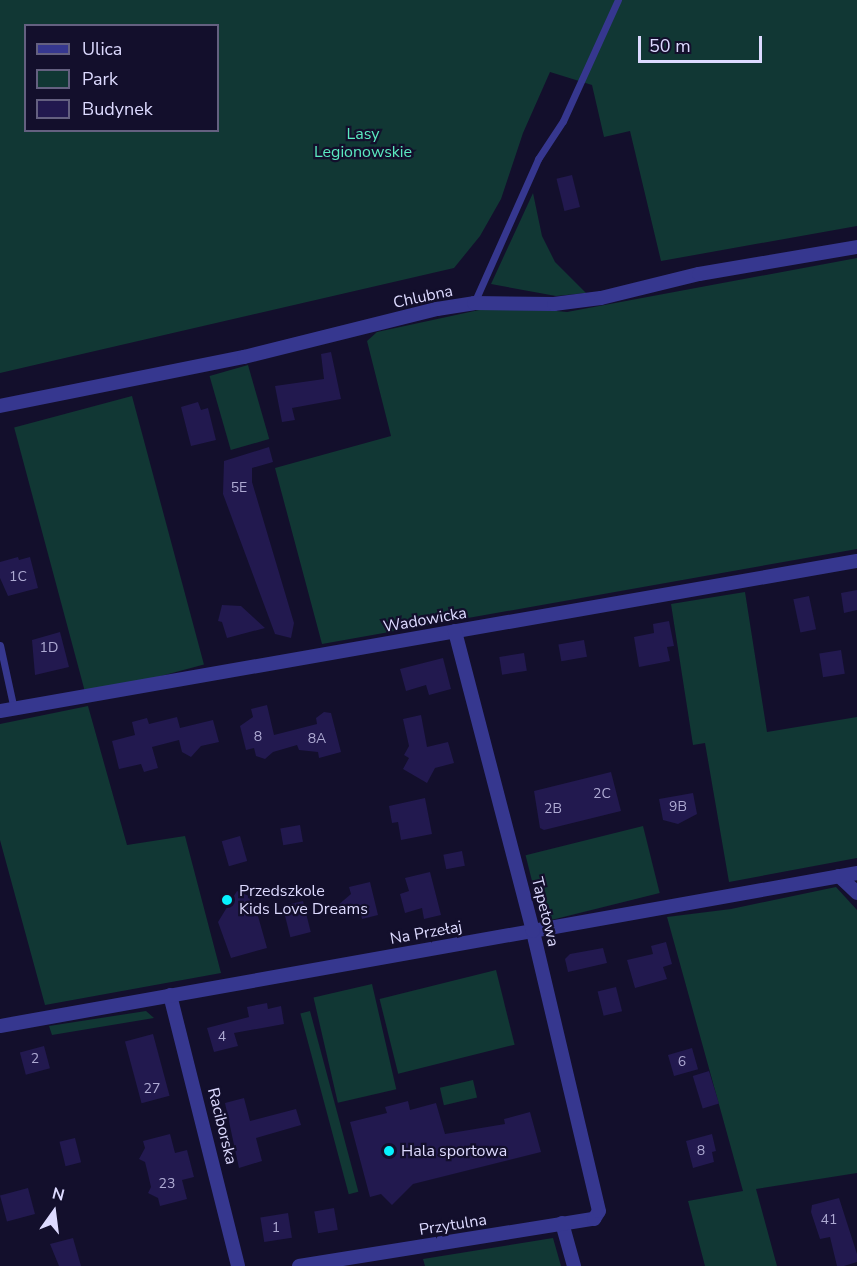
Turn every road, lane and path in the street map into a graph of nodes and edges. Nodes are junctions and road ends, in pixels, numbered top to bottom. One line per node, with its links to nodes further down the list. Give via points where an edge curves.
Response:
1 (618, 0): 3 (lane, via 563,121 538,159)
2 (857, 247): 3 (street, Chlubna, via 699,274 602,298 554,304)
3 (474, 303): 4 (street, Chlubna, via 244,357)
4 (0, 406)
5 (857, 561): 6 (street, Wadowicka)
6 (455, 631): 8 (street, Wadowicka); 13 (street, Tapetowa)
7 (0, 645): 8 (lane)
8 (15, 709): 9 (street, Wadowicka)
9 (0, 711)
10 (857, 873): 11 (street, Na Przełaj)
11 (839, 876): 12 (street); 13 (street, Na Przełaj)
12 (857, 893)
13 (533, 931): 14 (street, Na Przełaj); 16 (street, Tapetowa)
14 (170, 995): 15 (street, Na Przełaj); 18 (street, Raciborska)
15 (0, 1026)
16 (598, 1202): 17 (street, Przytulna, via 599,1211 594,1219)
17 (562, 1223): 19 (street, Przytulna); 20 (street)
18 (238, 1266)
19 (299, 1266)
20 (574, 1266)

